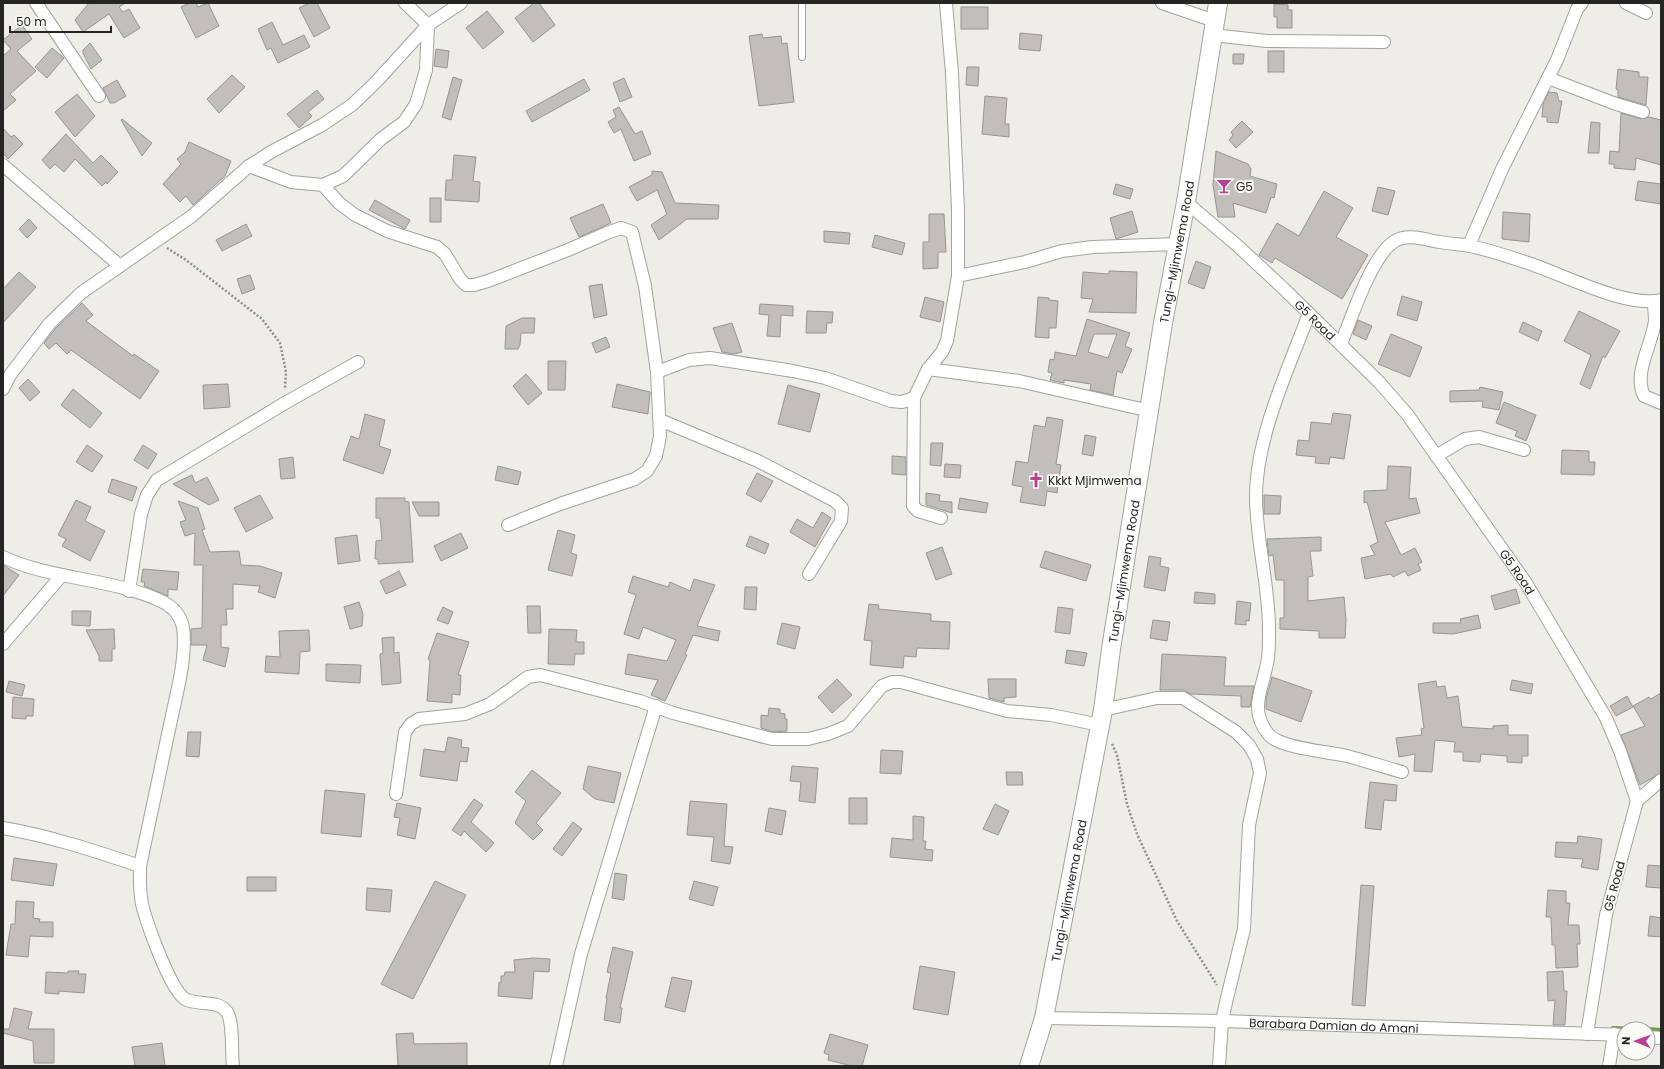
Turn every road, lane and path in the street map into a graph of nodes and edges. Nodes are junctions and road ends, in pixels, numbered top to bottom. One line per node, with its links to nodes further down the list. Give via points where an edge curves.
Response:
1 (36, 3): 16 (street)
2 (405, 3): 11 (street)
3 (461, 3): 11 (street)
4 (802, 3): 14 (lane)
5 (946, 3): 26 (street, via 958,210)
6 (1162, 3): 12 (street)
7 (1218, 3): 12 (street, Tungi—Mjimwema Road)
8 (1582, 3): 15 (street, via 1577,9 1558,60)
9 (1626, 3): 10 (street)
10 (1646, 13)
11 (428, 25): 19 (street, via 352,105); 20 (street, via 426,70 416,104 404,122 381,139 343,176)
12 (1214, 28): 13 (street, via 1267,41); 21 (street, Tungi—Mjimwema Road)
13 (1384, 42)
14 (802, 57)
15 (1548, 78): 17 (street); 24 (street, via 1503,167)
16 (100, 96)
17 (1643, 112)
18 (3, 165): 25 (street)
19 (249, 166): 20 (street, via 292,182); 22 (street, via 192,216)
20 (323, 185): 32 (street, via 355,216 387,231 437,247 445,254 466,285 474,286 607,233 627,229 632,232 645,286)
21 (1186, 202): 23 (street, Tungi—Mjimwema Road); 28 (street, G5 Road, via 1239,247)
22 (156, 241): 25 (street); 35 (path, via 186,260 262,319 280,343 286,372)
23 (1177, 244): 26 (street, via 1093,247 1062,251); 37 (street, Tungi—Mjimwema Road)
24 (1469, 246): 27 (street, via 1526,262 1624,298); 29 (street, via 1411,237 1396,240 1382,254 1367,280)
25 (119, 265): 33 (street, via 81,293 49,324 10,375)
26 (958, 276): 31 (street, via 947,341 942,352)
27 (1657, 301): 36 (street, via 1639,387 1644,396)
28 (1309, 314): 29 (street, G5 Road); 50 (street, via 1274,406 1264,439 1257,482 1258,535 1269,606 1268,659 1257,704 1258,716 1270,737 1286,744 1348,756)
29 (1341, 344): 40 (street, G5 Road, via 1407,414)
30 (358, 362): 35 (street)
31 (928, 369): 34 (street); 37 (street, via 1020,381)
32 (657, 372): 34 (street, via 689,360 710,358 793,370 892,401 902,402); 38 (street)
33 (3, 389)
34 (914, 398): 41 (street, via 913,506 918,511)
35 (285, 402): 46 (street, via 157,480 147,495 141,514)
36 (1661, 403)
37 (1150, 411): 49 (street, Tungi—Mjimwema Road, via 1116,611)
38 (660, 420): 42 (street, via 656,456 647,471 635,479 560,504); 44 (street, via 758,461 836,501 842,508 842,521)
39 (1524, 450): 40 (street, via 1479,437 1465,439)
40 (1436, 456): 53 (street, G5 Road, via 1526,583 1568,652 1606,718)
41 (941, 518)
42 (508, 525)
43 (3, 557): 45 (street)
44 (809, 574)
45 (62, 575): 46 (street); 47 (street)
46 (129, 591): 55 (street, via 173,608 179,616 182,628 182,667)
47 (3, 644)
48 (656, 706): 49 (street, via 687,717 772,739 808,739 848,726 882,686 892,682 901,682 1007,711); 52 (street, via 540,675 528,677 490,704 465,714 419,719 411,724 405,732); 63 (street, via 581,954)
49 (1102, 717): 56 (path, via 1114,747 1132,819 1164,893 1206,969); 56 (street, via 1157,698 1183,698 1236,732 1249,745 1257,760 1260,773 1249,825 1244,929); 57 (street, Tungi—Mjimwema Road)
50 (1402, 772)
51 (1661, 780): 53 (street)
52 (396, 794)
53 (1637, 801): 59 (street, G5 Road, via 1606,915)
54 (3, 828): 55 (street, via 24,831 90,849)
55 (140, 866): 62 (street, via 142,907 166,970 183,998 194,1003 218,1005 226,1011 230,1022)
56 (1227, 998): 58 (street)
57 (1044, 1018): 58 (street, Barabara Damian do Amani); 64 (street, Tungi—Mjimwema Road)
58 (1222, 1021): 59 (street, Barabara Damian do Amani); 65 (street)
59 (1587, 1034): 60 (street, Barabara Damian do Amani)
60 (1616, 1035)
61 (1616, 1044): 66 (street)
62 (233, 1066)
63 (556, 1066)
64 (1029, 1066)
65 (1219, 1066)
66 (1609, 1066)

